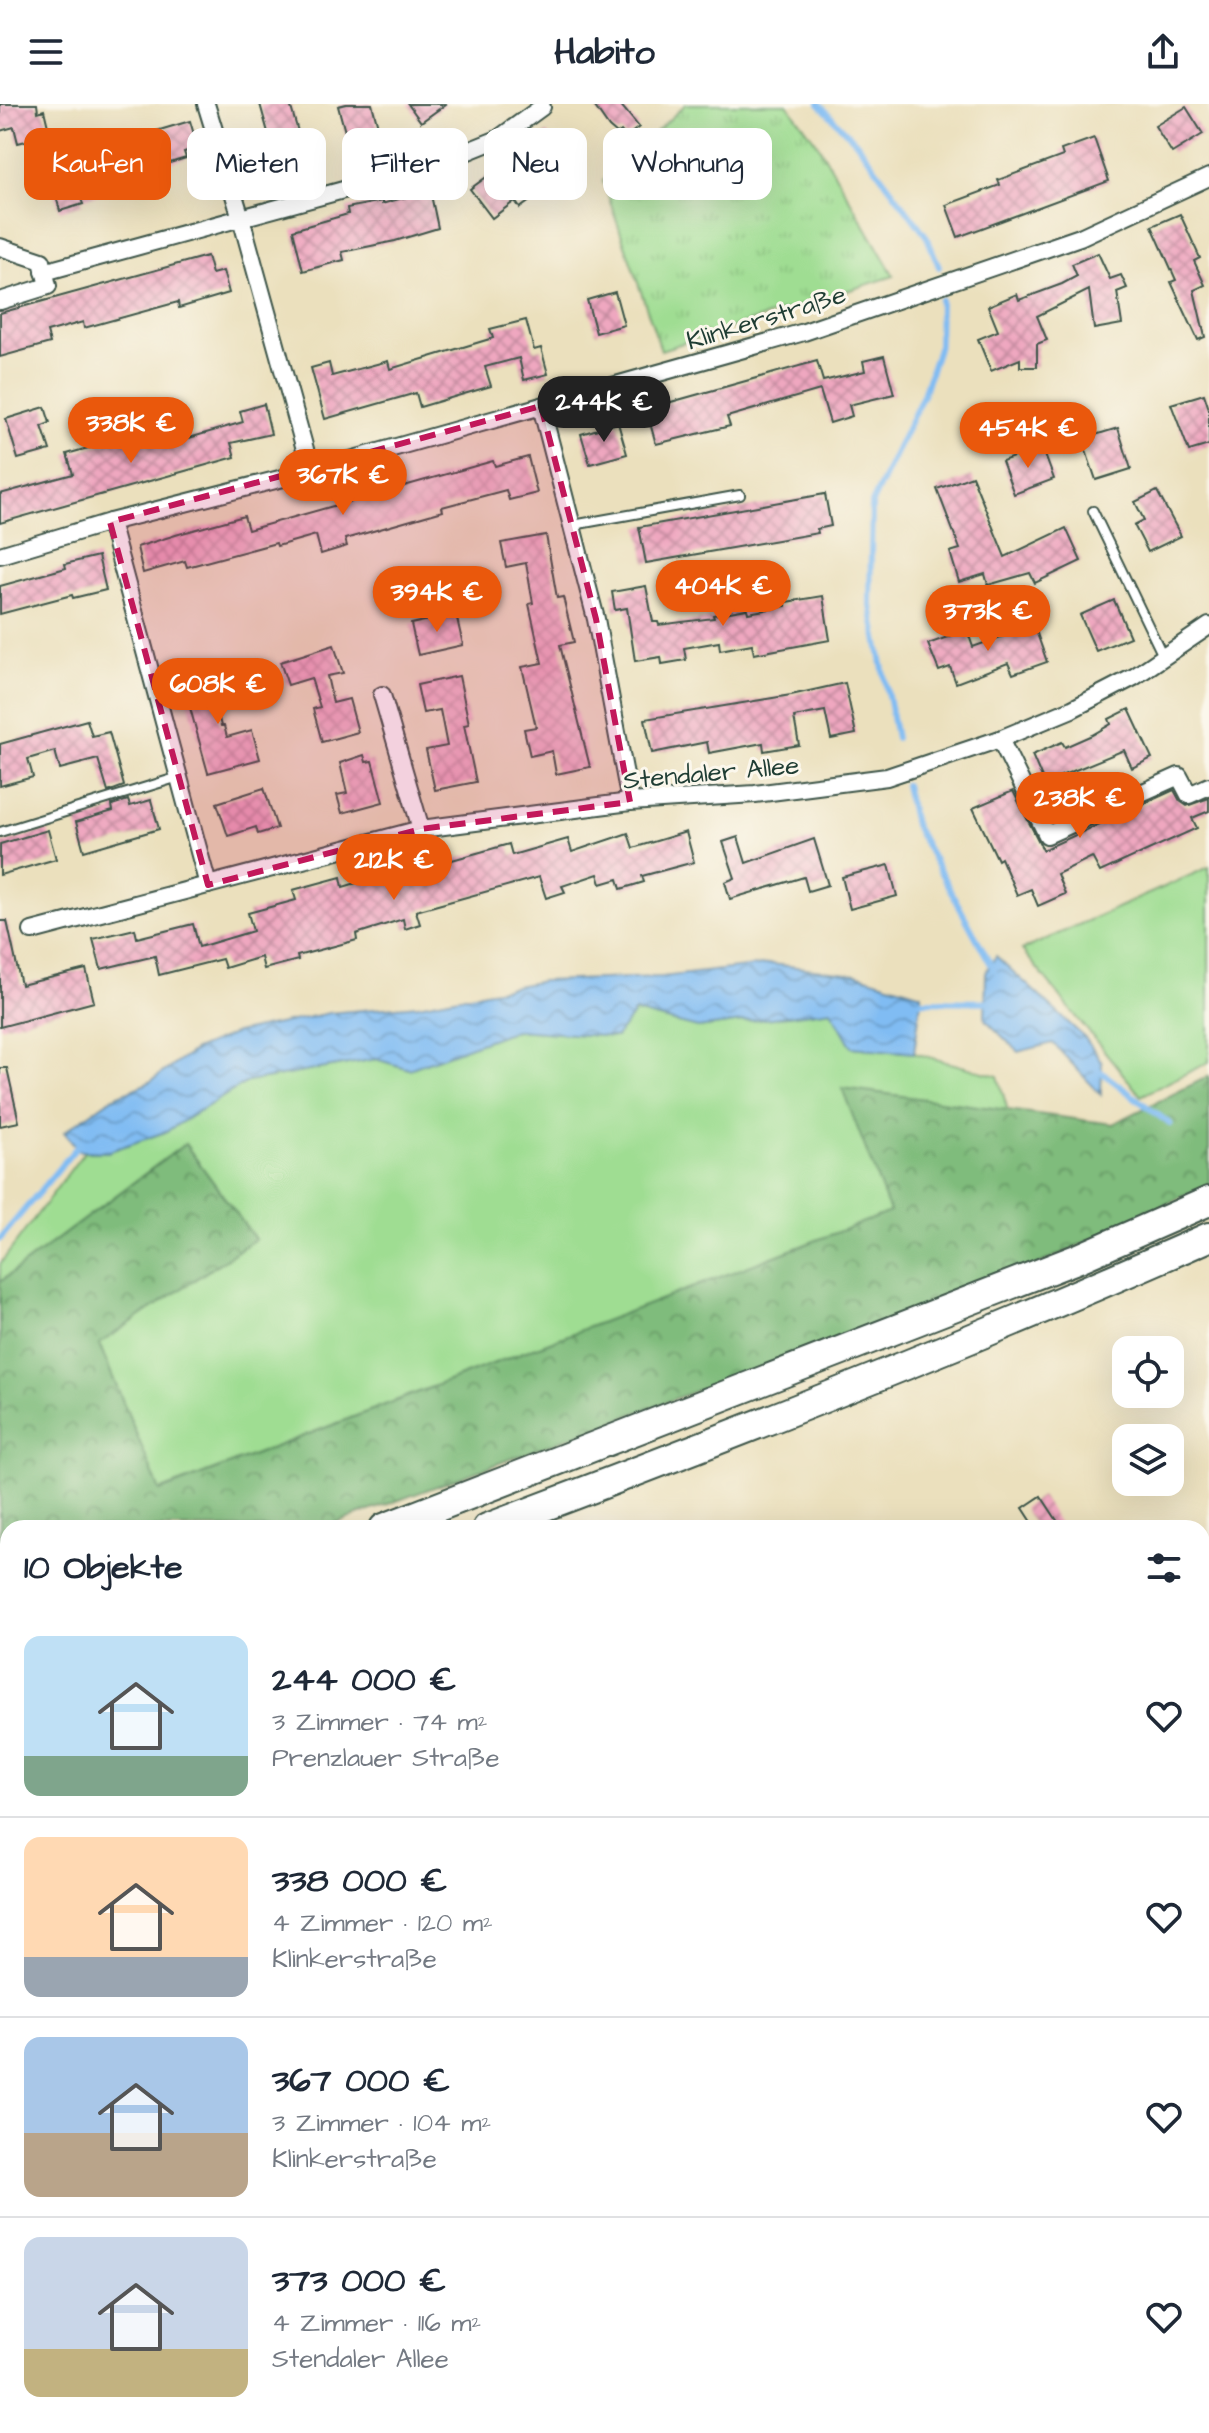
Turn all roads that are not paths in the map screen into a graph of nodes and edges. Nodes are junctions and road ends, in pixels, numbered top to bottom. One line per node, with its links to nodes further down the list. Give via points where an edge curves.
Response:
1 (206, 104): 4 (street)
2 (545, 105): 4 (street, via 498,139 431,166)
3 (1209, 177): 8 (street, Klinkerstraße, via 1080,237 920,294)
4 (241, 218): 6 (street); 9 (street)
5 (0, 247): 6 (street, via 42,261)
6 (44, 272): 7 (street, via 48,286)
7 (0, 301)
8 (541, 406): 9 (street, Klinkerstraße); 13 (street)
9 (311, 471): 12 (street, Klinkerstraße)
10 (740, 495): 13 (lane)
11 (1093, 511): 16 (lane)
12 (110, 522): 14 (street, Klinkerstraße); 19 (street)
13 (572, 525): 21 (street, via 596,619)
14 (0, 555)
15 (1209, 626): 16 (street, Stendaler Allee)
16 (1163, 656): 18 (street, Stendaler Allee, via 1072,709)
17 (382, 695): 22 (street)
18 (1000, 739): 20 (street, via 1047,835 1179,776 1189,795); 21 (street, Stendaler Allee, via 887,777 755,794)
19 (179, 777): 23 (lane); 24 (street)
20 (1209, 786)
21 (630, 802): 22 (street, Stendaler Allee)
22 (421, 829): 24 (street, Stendaler Allee)
23 (0, 832)
24 (208, 885): 25 (street, Stendaler Allee)
25 (32, 931)
26 (1209, 1201): 28 (highway, via 1079,1258)
27 (1209, 1237): 29 (highway, via 852,1388)
28 (405, 1520)
29 (508, 1520)

